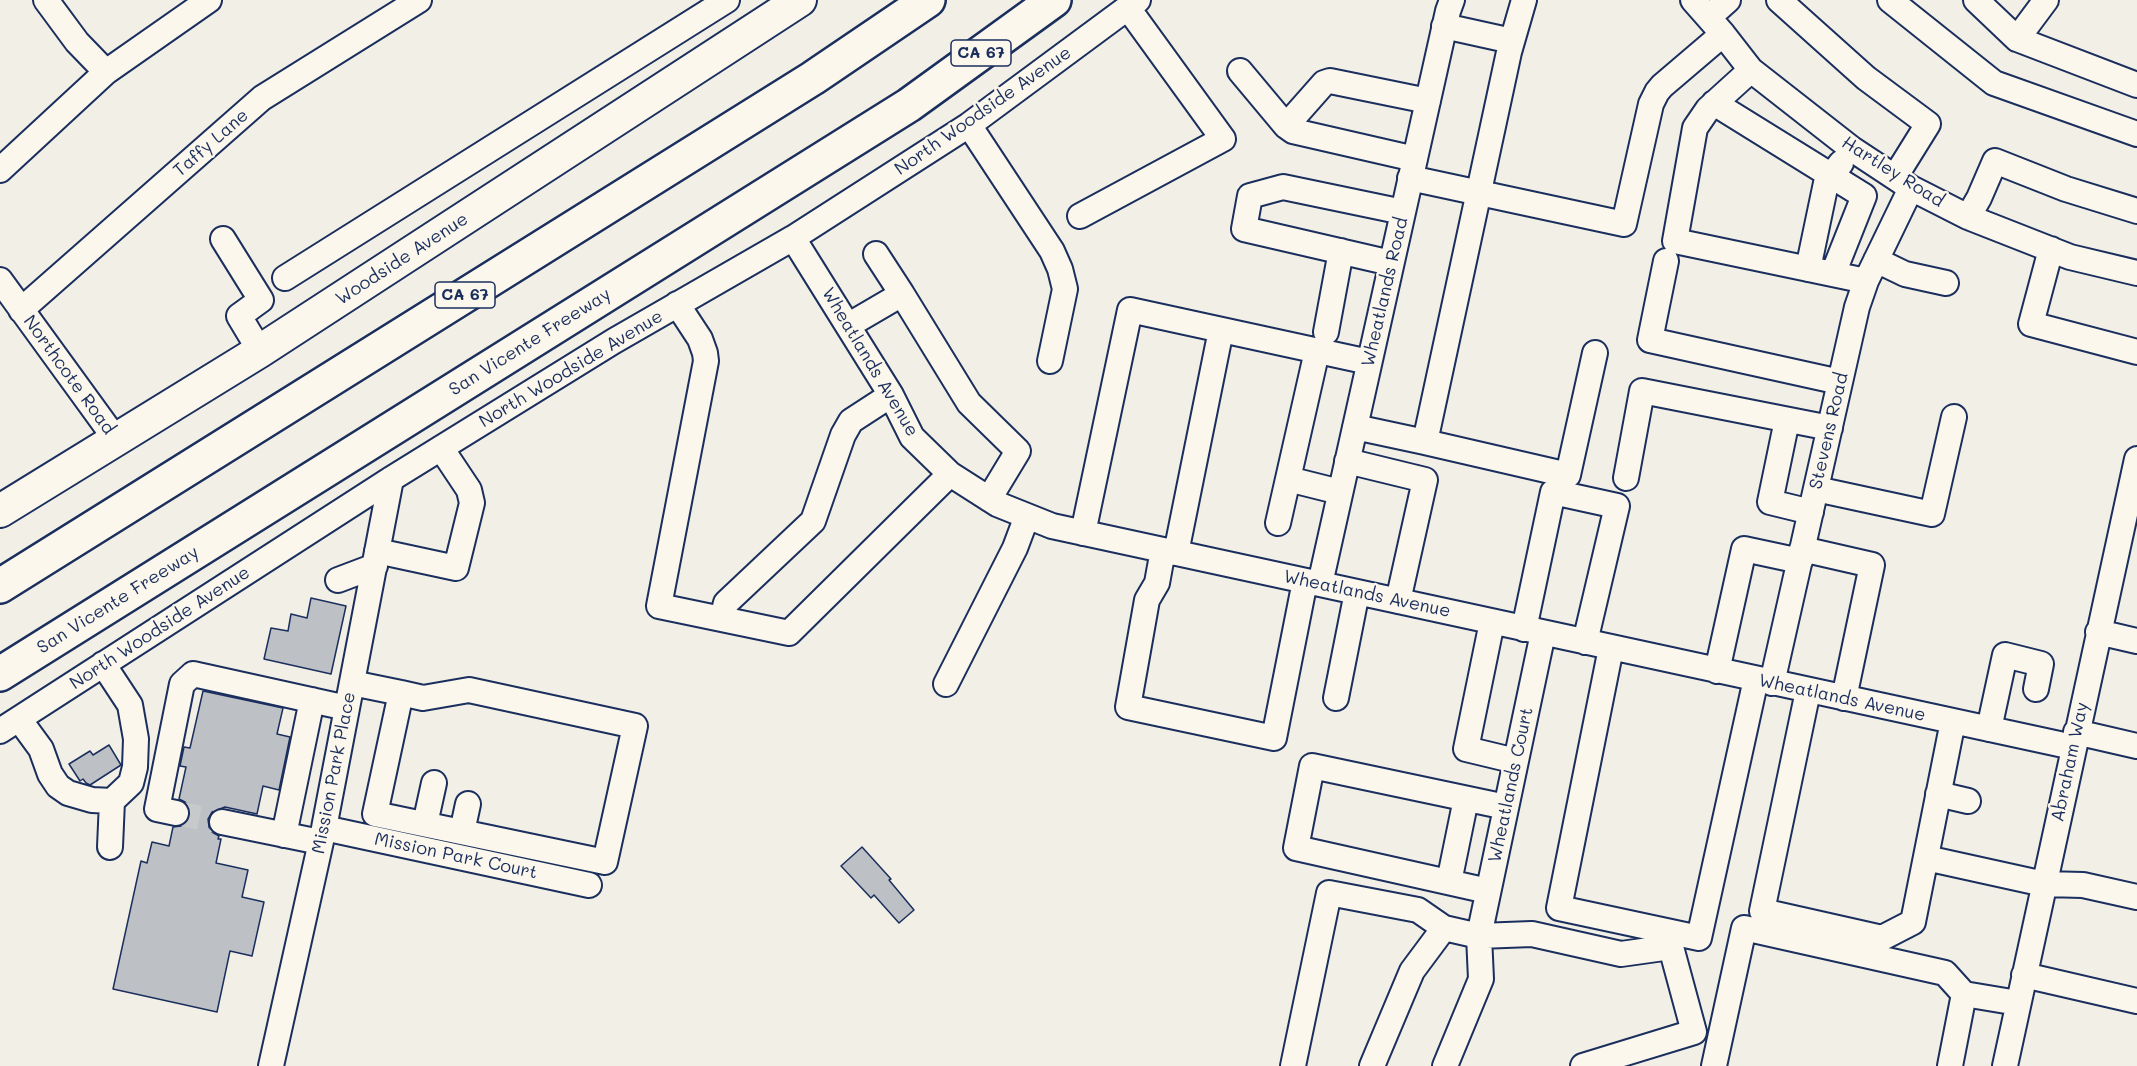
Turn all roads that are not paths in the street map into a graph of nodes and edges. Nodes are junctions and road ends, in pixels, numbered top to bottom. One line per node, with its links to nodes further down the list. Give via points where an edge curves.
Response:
1 (46, 0): 22 (street, via 76,42)
2 (209, 0): 22 (street)
3 (419, 0): 56 (street, Taffy Lane, via 262,98)
4 (727, 0): 50 (street)
5 (928, 0): 93 (highway, CA 67, via 813,78)
6 (1054, 0): 105 (highway, San Vicente Freeway / CA 67, via 909,105)
7 (1452, 0): 17 (street, Wheatlands Road)
8 (1524, 0): 19 (street)
9 (1728, 0): 16 (street)
10 (1779, 0): 33 (street, Stevens Road, via 1866,78 1928,124)
11 (1890, 0): 28 (street, via 1994,83)
12 (1976, 0): 18 (street)
13 (2046, 0): 18 (street)
14 (792, 2): 60 (main road, Woodside Avenue)
15 (1133, 4): 26 (street, North Woodside Avenue); 37 (street, via 1223,139)
16 (1708, 17): 20 (street, Hartley Road); 34 (street, via 1651,104 1624,224)
17 (1444, 26): 19 (street); 24 (street, Wheatlands Road)
18 (2017, 39): 23 (street)
19 (1512, 41): 34 (street)
20 (1751, 70): 25 (street); 29 (street, Hartley Road)
21 (1239, 71): 27 (street)
22 (106, 72): 31 (street)
23 (2137, 85)
24 (1428, 101): 27 (street, via 1330,81); 30 (street, Wheatlands Road)
25 (1714, 103): 32 (street); 47 (street, via 1695,128 1676,241)
26 (969, 124): 39 (street, North Woodside Avenue); 63 (street, via 1060,269 1065,289)
27 (1286, 126): 30 (street)
28 (2137, 134)
29 (1852, 149): 32 (street); 33 (street, Hartley Road)
30 (1412, 168): 34 (street); 36 (street, Wheatlands Road)
31 (0, 170)
32 (1832, 175): 47 (street, via 1826,183); 49 (street, via 1864,196)
33 (1903, 182): 38 (street, Hartley Road); 44 (street, Stevens Road)
34 (1479, 192): 72 (street)
35 (2137, 211): 38 (street, via 1995,161)
36 (1403, 212): 42 (street, via 1283,186 1250,196 1244,229); 46 (street, Wheatlands Road)
37 (1080, 216)
38 (1968, 217): 41 (street, Hartley Road)
39 (793, 238): 55 (street, North Woodside Avenue); 57 (street, Wheatlands Avenue)
40 (223, 239): 60 (street, via 261,300 239,316)
41 (2050, 249): 48 (street, Hartley Road); 61 (street, via 2031,324)
42 (1341, 251): 46 (street); 59 (street)
43 (876, 254): 54 (street)
44 (1876, 260): 52 (street, Stevens Road); 53 (street, via 1905,274)
45 (1666, 261): 65 (street, via 1650,340)
46 (1391, 263): 64 (street, Wheatlands Road)
47 (1808, 269): 49 (street)
48 (2137, 273)
49 (1833, 274): 52 (street)
50 (285, 278)
51 (0, 280): 56 (street, Northcote Road)
52 (1866, 281): 65 (street, Stevens Road)
53 (1946, 283)
54 (902, 294): 57 (street); 81 (street, via 969,404 1018,451)
55 (678, 304): 73 (street, North Woodside Avenue); 96 (street, via 700,339 706,362 659,606)
56 (21, 310): 71 (street, Northcote Road)
57 (849, 325): 66 (street, Wheatlands Avenue)
58 (1221, 330): 59 (street); 87 (street, via 1130,310); 88 (street)
59 (1321, 341): 64 (street); 77 (street)
60 (260, 351): 71 (main road, Woodside Avenue)
61 (2137, 352)
62 (1595, 353): 72 (street, via 1568,475)
63 (1050, 362)
64 (1369, 362): 69 (street, Wheatlands Road)
65 (1840, 382): 70 (street, Stevens Road)
66 (891, 395): 76 (street, Wheatlands Avenue, via 912,437); 96 (street, via 851,421 813,521 726,603)
67 (1954, 417): 82 (street, via 1932,514)
68 (1787, 420): 70 (street); 78 (street, via 1642,391); 82 (street, via 1770,502)
69 (1355, 427): 72 (street); 75 (street, Wheatlands Road)
70 (1830, 428): 82 (street, Stevens Road)
71 (117, 441): 83 (main road, Woodside Avenue)
72 (1425, 442)
73 (441, 448): 79 (street, North Woodside Avenue); 90 (street, via 469,490 472,503 456,568)
74 (2137, 459): 84 (street, Abraham Way)
75 (1347, 461): 80 (street, Wheatlands Road); 95 (street, via 1425,480)
76 (950, 474): 81 (street, Wheatlands Avenue); 96 (street, via 789,633)
77 (1288, 478): 80 (street); 86 (street)
78 (1626, 478)
79 (392, 479): 90 (street, Mission Park Place); 103 (street, North Woodside Avenue)
80 (1340, 492): 92 (street, Wheatlands Road)
81 (989, 499): 85 (street, Wheatlands Avenue)
82 (1814, 500): 89 (street, Stevens Road)
83 (0, 511)
84 (2131, 512): 99 (street, Abraham Way)
85 (1027, 516): 87 (street, Wheatlands Avenue); 108 (street, via 1015,548)
86 (1278, 523)
87 (1083, 533): 88 (street, Wheatlands Avenue)
88 (1169, 552): 92 (street, Wheatlands Avenue); 92 (street, Wheatlands Road, via 1147,600 1128,707 1274,738)
89 (1801, 555): 104 (street, via 1744,549); 106 (street, Stevens Road); 113 (street, via 1872,564)
90 (376, 558): 91 (street); 107 (street, Mission Park Place)
91 (338, 580)
92 (1312, 582): 94 (street, Wheatlands Avenue)
93 (0, 586)
94 (1357, 592): 95 (street, Wheatlands Avenue); 112 (street)
95 (1398, 601): 97 (street, Wheatlands Avenue)
96 (722, 620)
97 (1491, 622): 98 (street, Wheatlands Avenue); 121 (street, via 1466,749)
98 (1534, 631): 101 (street, Wheatlands Avenue); 101 (street, Wheatlands Court, via 1553,492 1617,506); 121 (street, Wheatlands Court)
99 (2098, 632): 100 (street); 119 (street, Abraham Way)
100 (2137, 641)
101 (1585, 642): 102 (street, Wheatlands Avenue)
102 (1611, 648): 104 (street, Wheatlands Avenue); 106 (street, Stevens Road, via 1559,908 1699,938)
103 (103, 664): 117 (street, North Woodside Avenue); 125 (street, via 130,705 136,739 131,783)
104 (1717, 671): 106 (street, Wheatlands Avenue)
105 (0, 674)
106 (1764, 681): 110 (street, Wheatlands Avenue)
107 (352, 683): 111 (street); 115 (street, Mission Park Place)
108 (946, 684)
109 (2036, 689): 118 (street, via 2041,664 2005,655)
110 (1808, 691): 113 (street, Wheatlands Avenue); 136 (street, via 1762,911 1882,938 1913,922)
111 (401, 693): 131 (street, via 375,814); 132 (street, via 423,698 470,690 635,726 605,862)
112 (1336, 698)
113 (1844, 698): 116 (street, Wheatlands Avenue)
114 (312, 700): 115 (street); 129 (street, via 193,674 185,679 157,809); 133 (street)
115 (347, 708): 134 (street, Mission Park Place)
116 (1953, 721): 118 (street, Wheatlands Avenue); 123 (street)
117 (9, 725): 125 (street, via 41,749 58,786 92,800)
118 (1989, 729): 119 (street, Wheatlands Avenue)
119 (2074, 740): 120 (street, Wheatlands Avenue); 138 (street, Abraham Way)
120 (2137, 746)
121 (1516, 761): 128 (street, Wheatlands Court)
122 (434, 783): 131 (street)
123 (1938, 794): 126 (street); 136 (street)
124 (1466, 799): 128 (street); 137 (street); 137 (street, via 1312,766 1296,848)
125 (112, 801): 135 (street)
126 (1968, 801)
127 (468, 804): 132 (street)
128 (1506, 807): 140 (street, Wheatlands Court)
129 (176, 813)
130 (222, 822): 133 (street, Mission Park Court)
131 (425, 824): 132 (street)
132 (462, 832)
133 (284, 835): 134 (street, Mission Park Court)
134 (322, 835): 139 (street, Mission Park Court); 148 (street, Mission Park Place)
135 (110, 847)
136 (1926, 858): 138 (street)
137 (1449, 882): 140 (street)
138 (2044, 884): 141 (street, via 2083,885); 144 (street, Abraham Way)
139 (589, 885)
140 (1488, 891): 143 (street, Wheatlands Court)
141 (2137, 897)
142 (1444, 928): 143 (street); 149 (street, via 1418,910 1329,892); 150 (street, via 1412,971)
143 (1479, 936): 151 (street, Wheatlands Court, via 1480,979); 152 (street, via 1532,934 1621,954 1671,947 1694,1032)
144 (2024, 975): 146 (street); 147 (street, Abraham Way)
145 (1964, 994): 147 (street); 153 (street, via 1945,973 1744,928); 154 (street)
146 (2137, 1000)
147 (2018, 1003): 155 (street, Abraham Way)
148 (271, 1066)
149 (1293, 1066)
150 (1372, 1066)
151 (1445, 1066)
152 (1582, 1066)
153 (1714, 1066)
154 (1950, 1066)
155 (2005, 1066)

